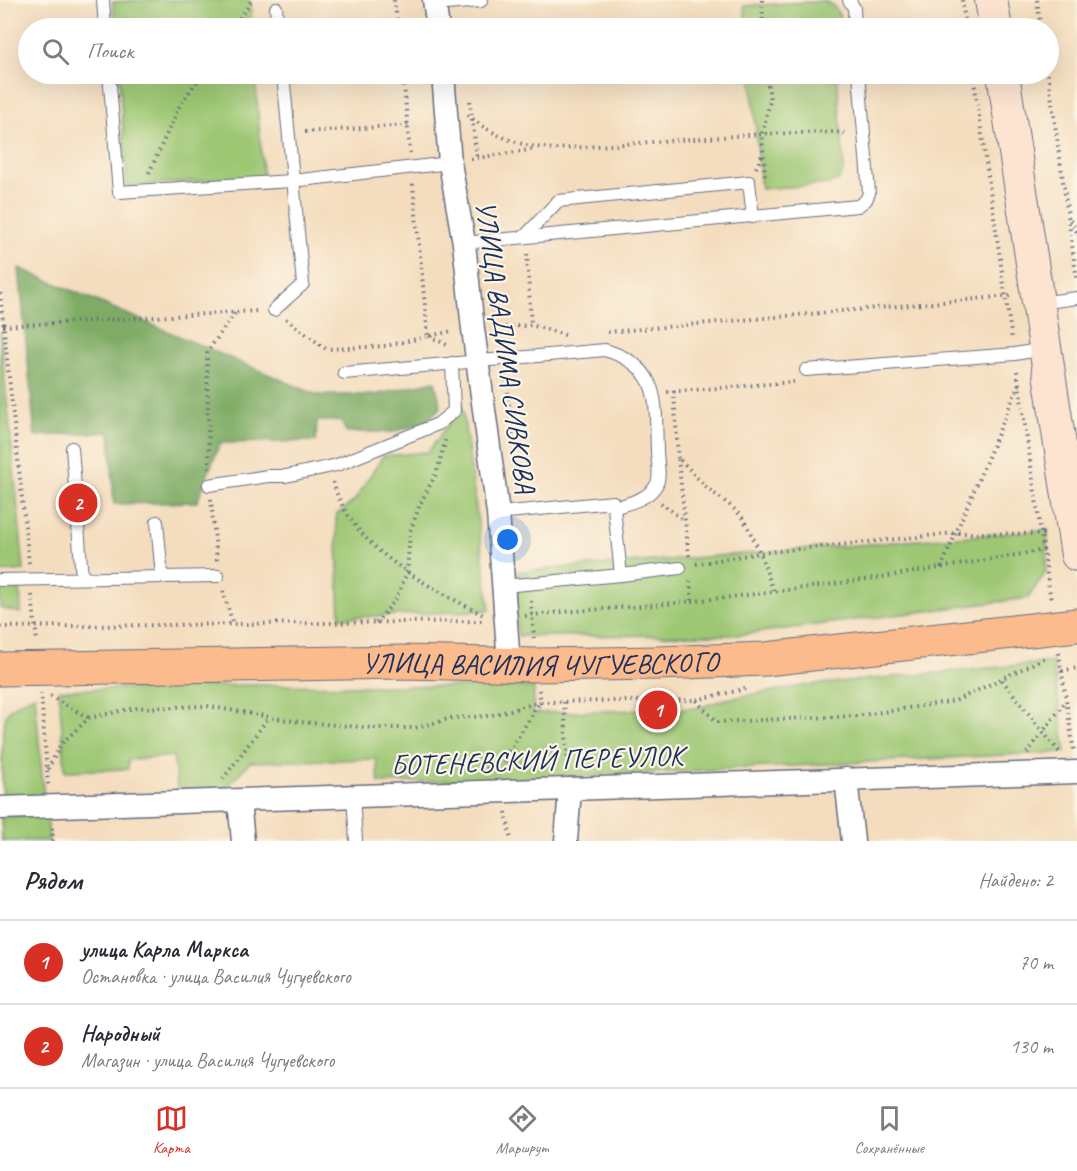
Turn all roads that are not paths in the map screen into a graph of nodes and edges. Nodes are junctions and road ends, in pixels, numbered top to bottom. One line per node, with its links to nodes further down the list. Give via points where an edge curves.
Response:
1 (103, 0): 7 (lane)
2 (849, 0): 10 (lane)
3 (991, 0): 11 (street)
4 (481, 1): 5 (lane)
5 (435, 3): 9 (street)
6 (276, 8): 8 (lane)
7 (104, 18)
8 (277, 18)
9 (437, 18)
10 (854, 18)
11 (994, 18)
12 (110, 84): 18 (lane, via 119,192)
13 (284, 84): 18 (lane)
14 (444, 84): 17 (street, УЛИЦА ВАДИМА СИВКОВА)
15 (860, 84): 19 (lane, via 869,193 863,203)
16 (1004, 84): 23 (street)
17 (450, 163): 18 (lane); 21 (street, УЛИЦА ВАДИМА СИВКОВА)
18 (292, 181): 24 (lane, via 303,284)
19 (753, 217): 20 (lane); 20 (lane, via 749,182 558,201)
20 (524, 237): 21 (lane)
21 (464, 243): 26 (street, УЛИЦА ВАДИМА СИВКОВА)
22 (1077, 298): 23 (lane)
23 (1038, 303): 25 (street)
24 (274, 310)
25 (1045, 349): 28 (lane); 35 (street)
26 (478, 359): 27 (lane); 32 (lane, via 605,350 634,364 654,393 658,482 643,498); 33 (street, УЛИЦА ВАДИМА СИВКОВА)
27 (452, 363): 29 (lane); 31 (lane, via 454,411 438,424 328,467)
28 (806, 370)
29 (344, 373)
30 (72, 448): 40 (lane)
31 (209, 485)
32 (614, 508): 33 (lane, via 613,502); 37 (lane)
33 (498, 513): 42 (street, УЛИЦА ВАДИМА СИВКОВА)
34 (157, 522): 39 (lane)
35 (1076, 546)
36 (684, 566): 37 (lane)
37 (621, 575): 42 (lane)
38 (218, 576): 39 (lane)
39 (162, 577): 40 (lane)
40 (82, 578): 41 (lane)
41 (0, 580)
42 (504, 586): 44 (street, УЛИЦА ВАДИМА СИВКОВА)
43 (1068, 638): 44 (main road, УЛИЦА ВАСИЛИЯ ЧУГУЕВСКОГО, via 766,659)
44 (509, 664): 45 (main road, УЛИЦА ВАСИЛИЯ ЧУГУЕВСКОГО, via 401,662)
45 (0, 669)
46 (1077, 772): 47 (street, БОТЕНЕВСКИЙ ПЕРЕУЛОК)
47 (846, 779): 48 (street, БОТЕНЕВСКИЙ ПЕРЕУЛОК); 55 (street)
48 (570, 789): 49 (street, БОТЕНЕВСКИЙ ПЕРЕУЛОК); 54 (street)
49 (353, 797): 50 (street, БОТЕНЕВСКИЙ ПЕРЕУЛОК); 53 (lane)
50 (239, 801): 51 (street, БОТЕНЕВСКИЙ ПЕРЕУЛОК); 52 (street)
51 (0, 808)
52 (243, 841)
53 (356, 841)
54 (566, 841)
55 (853, 841)

